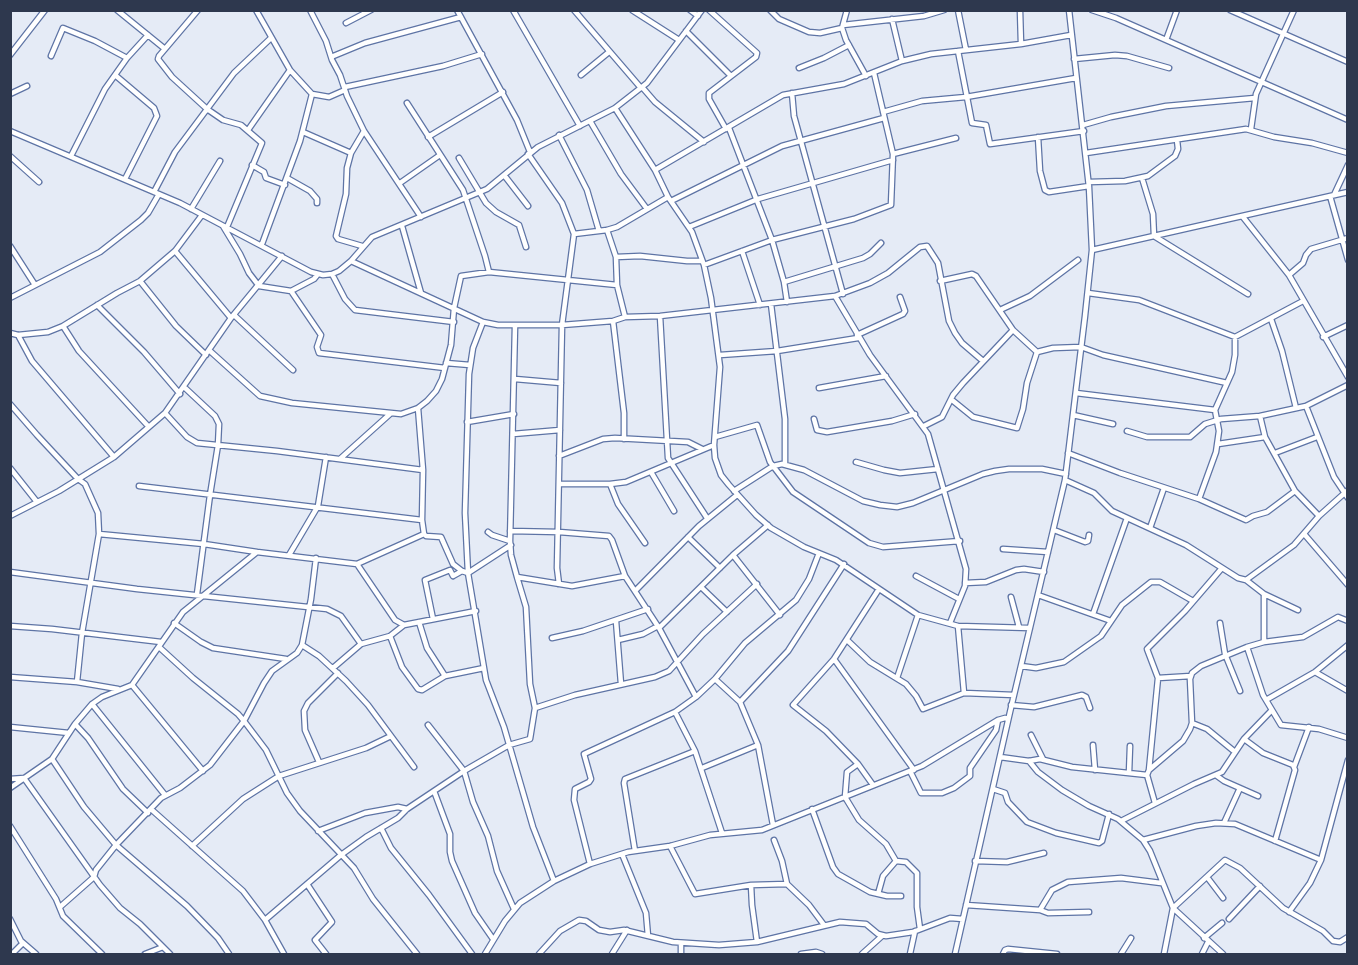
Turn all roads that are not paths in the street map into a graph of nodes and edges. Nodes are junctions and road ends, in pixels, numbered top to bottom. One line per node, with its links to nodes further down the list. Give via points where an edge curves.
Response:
1 (45, 10): 45 (street)
2 (117, 10): 32 (street)
3 (256, 10): 35 (street)
4 (310, 10): 47 (street)
5 (370, 10): 29 (street)
6 (457, 10): 26 (street)
7 (513, 10): 77 (street)
8 (574, 10): 43 (street)
9 (632, 10): 36 (street)
10 (690, 10): 25 (street)
11 (702, 10): 25 (street)
12 (709, 10): 58 (street, via 757,53)
13 (770, 10): 30 (street, via 779,19 809,32)
14 (847, 10): 30 (street)
15 (909, 10): 27 (street)
16 (944, 10): 27 (street)
17 (958, 10): 41 (street)
18 (1020, 10): 38 (street)
19 (1069, 10): 33 (street)
20 (1092, 10): 37 (street)
21 (1178, 10): 37 (street)
22 (1230, 10): 34 (street)
23 (1294, 10): 34 (street)
24 (195, 11): 40 (street)
25 (698, 16): 31 (street)
26 (461, 17): 44 (street); 47 (street, via 365,43)
27 (911, 17): 28 (street)
28 (892, 19): 30 (street); 50 (street)
29 (346, 23)
30 (842, 26): 39 (street)
31 (686, 32): 36 (street); 58 (street)
32 (148, 35): 40 (street); 48 (street)
33 (1071, 35): 38 (street); 49 (street)
34 (1284, 35): 51 (street); 61 (street)
35 (271, 38): 54 (street); 73 (street, via 234,73)
36 (679, 40): 63 (street)
37 (1166, 40): 61 (street)
38 (1021, 44): 41 (street)
39 (849, 45): 52 (street); 59 (street)
40 (165, 48): 73 (street, via 158,59)
41 (966, 50): 42 (street)
42 (958, 51): 50 (street); 69 (street)
43 (609, 52): 57 (street); 63 (street)
44 (482, 54): 64 (street); 65 (street)
45 (10, 55)
46 (51, 56): 48 (street, via 64,28)
47 (331, 57): 64 (street)
48 (127, 58): 56 (street)
49 (1074, 59): 53 (street, via 1127,56); 60 (street)
50 (902, 61): 55 (street)
51 (1347, 62)
52 (799, 68)
53 (1169, 68)
54 (290, 70): 68 (street); 81 (street)
55 (874, 73): 59 (street); 74 (street)
56 (115, 75): 98 (street); 109 (street, via 154,108 158,116)
57 (581, 75)
58 (731, 76): 78 (street, via 708,96)
59 (866, 76): 66 (street)
60 (1076, 78): 69 (street); 79 (street)
61 (1262, 83): 70 (street); 75 (street)
62 (27, 86): 67 (street)
63 (641, 87): 72 (street); 91 (street)
64 (345, 88): 68 (street, via 328,97); 83 (street)
65 (503, 92): 86 (street); 93 (street)
66 (792, 93): 78 (street, via 770,100); 89 (street)
67 (10, 94)
68 (312, 94): 84 (street)
69 (966, 97): 74 (street, via 922,101); 87 (street, via 972,123 986,125 992,145)
70 (1255, 98): 79 (street, via 1166,106 1111,117); 80 (street)
71 (407, 103): 86 (street)
72 (615, 108): 76 (street); 105 (street)
73 (207, 109): 81 (street); 117 (street, via 175,152)
74 (884, 115): 89 (street); 99 (street)
75 (1347, 120)
76 (590, 121): 77 (street); 125 (street)
77 (580, 126): 85 (street)
78 (727, 128): 91 (street); 102 (street)
79 (1083, 128): 87 (street); 94 (street)
80 (1251, 129): 90 (street); 95 (street)
81 (248, 130): 103 (street, via 262,143)
82 (10, 131): 98 (street)
83 (364, 131): 92 (street); 112 (street)
84 (303, 132): 92 (street); 107 (street)
85 (559, 135): 93 (street); 134 (street, via 587,190)
86 (428, 137): 96 (street)
87 (1038, 137): 113 (street, via 1045,190)
88 (956, 138): 99 (street)
89 (801, 139): 102 (street); 111 (street)
90 (1177, 140): 94 (street); 108 (street, via 1175,156)
91 (704, 142): 105 (street)
92 (351, 153): 143 (street, via 336,238)
93 (529, 153): 106 (street); 135 (street, via 561,203)
94 (1086, 153): 113 (street)
95 (1347, 153)
96 (440, 155): 112 (street); 119 (street)
97 (10, 156): 110 (street)
98 (71, 156): 109 (street)
99 (893, 157): 111 (street); 131 (street, via 891,206)
100 (459, 158): 115 (street)
101 (220, 160): 124 (street)
102 (742, 164): 120 (street); 121 (street)
103 (252, 165): 114 (street, via 264,172 266,178); 129 (street)
104 (1347, 165): 118 (street)
105 (655, 170): 120 (street)
106 (504, 174): 115 (street); 123 (street)
107 (287, 178): 114 (street); 122 (street, via 310,191)
108 (1142, 178): 113 (street); 136 (street)
109 (124, 179): 117 (street)
110 (39, 182)
111 (814, 182): 121 (street); 131 (street)
112 (400, 183): 127 (street)
113 (1089, 184): 146 (street)
114 (285, 185): 141 (street)
115 (480, 192): 119 (street); 144 (street, via 490,207 519,225)
116 (1347, 192): 118 (street)
117 (156, 193): 124 (street); 163 (street, via 148,213 110,245)
118 (1332, 196): 128 (street); 138 (street)
119 (466, 198): 127 (street); 155 (street)
120 (670, 199): 125 (street); 132 (street)
121 (758, 199): 132 (street); 139 (street)
122 (317, 202)
123 (528, 206)
124 (191, 209): 126 (street)
125 (647, 209): 133 (street)
126 (202, 215): 129 (street); 147 (street)
127 (421, 217): 130 (street)
128 (1243, 217): 136 (street); 158 (street)
129 (225, 226): 141 (street); 165 (street)
130 (402, 226): 143 (street, via 379,233); 167 (street)
131 (825, 226): 139 (street); 154 (street)
132 (689, 227): 153 (street)
133 (607, 230): 134 (street); 149 (street)
134 (599, 231): 135 (street)
135 (574, 234): 159 (street)
136 (1154, 236): 146 (street); 170 (street)
137 (1347, 238): 138 (street)
138 (1341, 239): 151 (street); 158 (street, via 1311,249)
139 (772, 240): 145 (street); 162 (street)
140 (882, 243): 154 (street, via 870,254)
141 (262, 244): 148 (street)
142 (10, 246): 163 (street)
143 (362, 246): 152 (street)
144 (526, 247)
145 (742, 250): 153 (street); 178 (street)
146 (1092, 250): 168 (street)
147 (175, 251): 160 (street); 182 (street)
148 (282, 256): 157 (street); 165 (street)
149 (616, 257): 153 (street); 164 (street)
150 (1078, 260): 181 (street, via 1030,296)
151 (1347, 260)
152 (351, 261): 156 (street); 167 (street)
153 (703, 263): 180 (street)
154 (835, 268): 162 (street); 169 (street)
155 (489, 272): 159 (street); 179 (street, via 461,276)
156 (332, 273): 157 (street); 187 (street, via 355,310)
157 (318, 274): 166 (street)
158 (1289, 275): 174 (street)
159 (569, 280): 164 (street); 189 (street)
160 (140, 281): 176 (street); 202 (street, via 170,320)
161 (940, 281): 169 (street, via 938,263 925,246 888,273); 181 (street, via 974,274); 204 (street, via 955,333)
162 (784, 282): 175 (street)
163 (35, 285): 173 (street)
164 (617, 285): 184 (street)
165 (259, 286): 166 (street); 182 (street)
166 (291, 291): 206 (street, via 321,335 319,353)
167 (421, 293): 179 (street)
168 (1088, 293): 197 (street, via 1139,300); 199 (street)
169 (843, 294): 171 (street)
170 (1248, 294)
171 (835, 296): 175 (street); 196 (street)
172 (900, 297): 196 (street, via 903,314)
173 (10, 298)
174 (1303, 301): 185 (street); 198 (street)
175 (787, 302): 177 (street)
176 (97, 304): 191 (street); 217 (street)
177 (771, 304): 178 (street); 200 (street)
178 (760, 305): 180 (street)
179 (454, 308): 187 (street); 188 (street)
180 (713, 310): 183 (street); 203 (street)
181 (1000, 310): 193 (street)
182 (232, 316): 202 (street); 207 (street)
183 (660, 316): 184 (street); 243 (street)
184 (625, 317): 186 (street)
185 (1271, 319): 197 (street); 222 (street)
186 (613, 321): 189 (street); 242 (street)
187 (454, 322): 206 (street)
188 (483, 322): 192 (street); 205 (street)
189 (562, 325): 192 (street); 211 (street)
190 (1347, 325): 198 (street)
191 (63, 326): 195 (street); 234 (street, via 79,351)
192 (515, 326): 210 (street)
193 (1013, 330): 201 (street); 204 (street)
194 (10, 333): 195 (street)
195 (18, 335): 251 (street, via 32,361)
196 (857, 337): 200 (street); 208 (street)
197 (1235, 337): 212 (street, via 1234,364)
198 (1323, 337): 209 (street)
199 (1082, 346): 201 (street); 212 (street, via 1103,355); 216 (street)
200 (777, 351): 203 (street); 256 (street)
201 (1037, 352): 218 (street, via 1017,428 973,417)
202 (208, 353): 214 (street); 225 (street, via 260,396)
203 (720, 355): 240 (street)
204 (983, 361): 218 (street)
205 (470, 365): 206 (street); 232 (street)
206 (446, 366): 221 (street, via 436,391)
207 (293, 370)
208 (886, 376): 215 (street); 227 (street)
209 (1347, 377)
210 (515, 380): 211 (street); 226 (street)
211 (561, 382): 236 (street)
212 (1227, 383): 223 (street)
213 (1347, 385): 220 (street)
214 (184, 387): 217 (street); 245 (street, via 218,421)
215 (819, 388)
216 (1076, 393): 223 (street); 228 (street)
217 (180, 394): 224 (street)
218 (951, 400): 235 (street, via 942,417)
219 (10, 404): 263 (street)
220 (1306, 406): 222 (street); 241 (street)
221 (418, 408): 225 (street); 260 (street)
222 (1296, 408): 229 (street)
223 (1215, 410): 231 (street)
224 (165, 412): 234 (street); 245 (street, via 192,441)
225 (390, 414): 253 (street)
226 (514, 414): 232 (street); 238 (street)
227 (915, 414): 230 (street, via 826,432 817,430); 235 (street)
228 (1073, 415): 233 (street); 248 (street)
229 (1260, 416): 231 (street); 239 (street)
230 (814, 419)
231 (1218, 421): 237 (street, via 1205,424 1184,438 1147,437); 244 (street)
232 (467, 422): 311 (street)
233 (1113, 424)
234 (148, 426): 251 (street)
235 (924, 426): 259 (street)
236 (560, 430): 238 (street); 250 (street)
237 (1127, 431)
238 (513, 434): 287 (street)
239 (1265, 436): 244 (street); 249 (street)
240 (715, 437): 246 (street); 257 (street, via 757,426)
241 (1317, 437): 249 (street); 271 (street, via 1334,477)
242 (624, 439): 243 (street); 250 (street, via 603,439)
243 (666, 442): 247 (street, via 688,442); 255 (street)
244 (1218, 444): 275 (street)
245 (218, 445): 252 (street); 273 (street)
246 (714, 445): 247 (street); 272 (street, via 721,475)
247 (702, 449): 255 (street)
248 (1068, 453): 262 (street); 268 (street)
249 (1275, 453): 270 (street)
250 (559, 456): 265 (street)
251 (114, 457): 263 (street)
252 (326, 457): 253 (street); 277 (street)
253 (340, 459): 260 (street)
254 (856, 462): 259 (street, via 900,473)
255 (671, 463): 261 (street); 281 (street)
256 (785, 465): 257 (street); 269 (street, via 804,470 862,501 880,505 897,507)
257 (773, 466): 272 (street); 295 (street, via 803,500 869,543 883,547)
258 (10, 468): 276 (street)
259 (938, 469): 269 (street)
260 (423, 470): 283 (street)
261 (651, 472): 266 (street); 278 (street)
262 (1066, 474): 264 (street); 269 (street, via 1009,469 983,474)
263 (78, 479): 276 (street); 290 (street, via 85,484 96,507)
264 (1065, 480): 282 (street, via 1094,493 1112,512); 286 (street)
265 (559, 484): 266 (street); 289 (street)
266 (610, 484): 297 (street, via 618,504)
267 (138, 486): 273 (street)
268 (1164, 488): 275 (street); 285 (street)
269 (943, 490): 295 (street)
270 (1295, 491): 275 (street, via 1267,512 1246,520); 280 (street)
271 (1346, 491): 274 (street); 280 (street)
272 (736, 493): 281 (street); 284 (street)
273 (210, 495): 277 (street); 298 (street)
274 (1347, 498)
275 (1199, 499)
276 (37, 502): 279 (street)
277 (318, 506): 283 (street); 303 (street)
278 (674, 511)
279 (10, 516)
280 (1318, 516): 293 (street)
281 (707, 518): 294 (street)
282 (1127, 518): 285 (street); 336 (street)
283 (422, 520): 291 (street)
284 (768, 525): 302 (street); 304 (street)
285 (1150, 528): 309 (street)
286 (1054, 530): 292 (street, via 1085,542); 301 (street)
287 (510, 531): 289 (street); 296 (street)
288 (488, 532): 296 (street)
289 (559, 532): 313 (street, via 609,536); 319 (street)
290 (99, 534): 298 (street); 317 (street)
291 (423, 534): 306 (street); 311 (street, via 441,537 453,564)
292 (1089, 535)
293 (1305, 535): 316 (street); 321 (street)
294 (688, 537): 308 (street); 324 (street)
295 (960, 541): 318 (street)
296 (511, 543): 311 (street); 315 (street)
297 (645, 543)
298 (204, 544): 300 (street); 326 (street)
299 (1003, 549): 301 (street)
300 (257, 552): 303 (street); 326 (street)
301 (1048, 552): 312 (street)
302 (819, 553): 307 (street); 337 (street, via 802,591)
303 (289, 555): 305 (street)
304 (733, 555): 308 (street); 320 (street)
305 (315, 558): 306 (street); 331 (street)
306 (357, 564): 347 (street, via 395,620)
307 (844, 564): 323 (street); 389 (street, via 788,651)
308 (720, 567): 322 (street)
309 (1222, 568): 316 (street); 330 (street)
310 (10, 572): 317 (street)
311 (465, 572): 334 (street); 339 (street, via 453,576 450,570 425,580)
312 (1044, 572): 318 (street, via 1016,570 986,582); 327 (street)
313 (626, 576): 319 (street, via 578,586); 324 (street)
314 (916, 576): 329 (street)
315 (517, 577): 319 (street); 392 (street, via 526,607)
316 (1246, 580): 325 (street)
317 (90, 582): 326 (street); 353 (street)
318 (965, 583): 329 (street)
319 (559, 584)
320 (757, 584): 335 (street); 337 (street)
321 (1347, 585)
322 (701, 587): 335 (street); 350 (street)
323 (879, 589): 338 (street); 357 (street)
324 (636, 590): 332 (street)
325 (1263, 594): 333 (street); 358 (street)
326 (200, 595): 331 (street); 344 (street)
327 (1038, 595): 336 (street); 352 (street)
328 (1011, 597): 351 (street)
329 (959, 599): 345 (street)
330 (1193, 601): 341 (street, via 1160,582 1151,582 1122,606); 377 (street, via 1147,649)
331 (309, 606): 360 (street, via 341,616); 361 (street)
332 (648, 609): 340 (street); 350 (street)
333 (1298, 610)
334 (476, 611): 339 (street); 370 (street)
335 (727, 612): 367 (street)
336 (1093, 614): 341 (street)
337 (780, 615): 378 (street, via 745,643)
338 (918, 615): 345 (street); 376 (street)
339 (433, 619): 343 (street)
340 (616, 621): 355 (street); 356 (street)
341 (1111, 621): 368 (street, via 1101,636 1064,662 1036,668)
342 (1347, 621): 358 (street, via 1338,617 1303,637)
343 (419, 622): 347 (street); 373 (street, via 428,648)
344 (174, 623): 359 (street); 365 (street, via 213,648)
345 (950, 623): 349 (street)
346 (1220, 623): 364 (street)
347 (404, 625): 354 (street)
348 (10, 626): 353 (street)
349 (958, 626): 351 (street); 385 (street)
350 (659, 627): 356 (street); 367 (street)
351 (1019, 627): 352 (street)
352 (1030, 628): 368 (street)
353 (82, 633): 359 (street); 379 (street)
354 (390, 636): 360 (street); 373 (street, via 402,667 418,689)
355 (552, 638)
356 (618, 640): 380 (street)
357 (847, 640): 366 (street); 376 (street, via 870,662)
358 (1264, 642): 363 (street)
359 (160, 644): 381 (street); 398 (street, via 192,678)
360 (361, 644): 369 (street)
361 (302, 645): 365 (street); 369 (street)
362 (1347, 645): 371 (street)
363 (1247, 647): 364 (street); 388 (street)
364 (1226, 654): 374 (street, via 1201,666); 383 (street)
365 (287, 659): 398 (street, via 272,671)
366 (834, 659): 421 (street, via 793,705 819,724); 428 (street)
367 (677, 664): 380 (street, via 662,675); 387 (street)
368 (1021, 666): 386 (street)
369 (333, 668): 372 (street)
370 (484, 668): 373 (street); 409 (street)
371 (1315, 672): 384 (street); 388 (street)
372 (338, 673): 406 (street); 420 (street, via 304,711 305,730)
373 (445, 676)
374 (1191, 676): 377 (street); 399 (street)
375 (10, 677): 379 (street)
376 (897, 678): 385 (street, via 911,690 923,710)
377 (1158, 678): 429 (street)
378 (716, 679): 387 (street); 389 (street)
379 (77, 682): 382 (street)
380 (621, 684): 392 (street)
381 (132, 685): 382 (street); 426 (street)
382 (120, 689): 390 (street)
383 (1240, 691)
384 (1347, 691)
385 (964, 693): 386 (street)
386 (1014, 695): 391 (street)
387 (696, 697): 395 (street)
388 (1266, 700): 394 (street)
389 (740, 702): 410 (street)
390 (92, 704): 400 (street); 440 (street)
391 (1011, 705): 393 (street, via 1034,707 1082,695); 396 (street)
392 (535, 708): 409 (street, via 531,738)
393 (1090, 708)
394 (1272, 711): 403 (street, via 1285,727); 408 (street)
395 (675, 712): 413 (street); 468 (street, via 584,754 591,779 575,789 574,800)
396 (1008, 719): 397 (street); 415 (street)
397 (998, 720): 428 (street); 428 (street, via 996,730 970,768 970,776 954,788 942,793 921,793)
398 (244, 721): 426 (street); 431 (street)
399 (1192, 723): 414 (street, via 1207,729); 429 (street, via 1183,741)
400 (75, 724): 404 (street); 446 (street, via 123,789)
401 (428, 725): 427 (street)
402 (10, 727): 404 (street)
403 (1309, 727): 407 (street); 423 (street)
404 (69, 733): 416 (street)
405 (1031, 735): 417 (street)
406 (391, 736): 420 (street); 422 (street)
407 (1347, 738)
408 (1244, 739): 414 (street); 423 (street)
409 (509, 745): 427 (street); 471 (street)
410 (758, 745): 424 (street); 450 (street)
411 (1093, 745): 425 (street)
412 (1130, 746): 430 (street)
413 (695, 751): 424 (street); 461 (street, via 625,779)
414 (1234, 752): 432 (street)
415 (1000, 757): 419 (street); 438 (street)
416 (52, 759): 433 (street); 458 (street)
417 (1043, 759): 419 (street); 425 (street)
418 (1347, 760): 465 (street)
419 (1029, 761): 447 (street, via 1075,798)
420 (319, 762): 431 (street)
421 (858, 764): 435 (street); 442 (street, via 847,771)
422 (414, 767)
423 (1294, 767): 457 (street)
424 (702, 768): 454 (street)
425 (1095, 770): 430 (street)
426 (203, 771): 440 (street)
427 (464, 771): 439 (street); 483 (street, via 497,871)
428 (912, 771): 435 (street)
429 (1148, 772): 430 (street); 443 (street)
430 (1129, 773)
431 (279, 776): 453 (street, via 293,802); 459 (street, via 243,800)
432 (1217, 776): 437 (street); 443 (street)
433 (24, 778): 434 (street); 436 (street); 469 (street)
434 (10, 779)
435 (873, 785): 442 (street)
436 (10, 788)
437 (1240, 788): 441 (street); 449 (street)
438 (993, 789): 447 (street, via 1005,793 1008,802 1027,822 1071,837 1101,843); 467 (street)
439 (434, 791): 444 (street); 499 (street, via 450,834 452,861 475,913)
440 (165, 795): 446 (street)
441 (1258, 796)
442 (845, 797): 445 (street); 466 (street, via 859,820 885,844)
443 (1155, 803): 448 (street)
444 (407, 809): 452 (street); 453 (street, via 365,813)
445 (812, 809): 450 (street); 477 (street, via 836,872)
446 (150, 811): 458 (street); 459 (street)
447 (1109, 814): 448 (street)
448 (1121, 821): 456 (street)
449 (1224, 823): 456 (street); 457 (street, via 1242,826)
450 (773, 825): 454 (street, via 752,832)
451 (10, 826): 481 (street)
452 (381, 828): 464 (street); 514 (street, via 391,848)
453 (318, 831): 464 (street)
454 (722, 834): 460 (street)
455 (774, 840): 474 (street)
456 (1143, 840): 472 (street)
457 (1275, 841): 465 (street)
458 (116, 845): 469 (street); 510 (street, via 187,906)
459 (192, 846): 490 (street, via 243,891)
460 (670, 846): 461 (street); 475 (street, via 695,894)
461 (635, 851): 463 (street)
462 (1044, 853): 467 (street, via 1007,862)
463 (622, 854): 468 (street); 495 (street, via 646,913)
464 (341, 855): 473 (street); 513 (street)
465 (1321, 860): 486 (street)
466 (896, 861): 477 (street, via 883,876); 494 (street, via 906,862 917,873)
467 (975, 861): 480 (street)
468 (590, 864): 471 (street)
469 (94, 877): 481 (street); 504 (street, via 120,908)
470 (1207, 877): 476 (street, via 1225,860); 479 (street); 482 (street)
471 (554, 881): 483 (street)
472 (1161, 883): 482 (street); 484 (street, via 1108,877 1068,882 1052,890)
473 (307, 884): 490 (street); 512 (street, via 333,922 315,940)
474 (787, 884): 475 (street); 492 (street)
475 (751, 885): 501 (street)
476 (1260, 886): 486 (street); 489 (street)
477 (878, 894): 478 (street)
478 (900, 896)
479 (1223, 898)
480 (966, 905): 484 (street); 488 (street)
481 (60, 907): 507 (street, via 66,920)
482 (1173, 908): 500 (street); 527 (street)
483 (514, 909): 499 (street)
484 (1040, 910): 485 (street)
485 (1089, 912)
486 (1289, 912): 497 (street, via 1335,942)
487 (10, 918): 502 (street)
488 (963, 919): 494 (street, via 950,918); 523 (street)
489 (1229, 919)
490 (265, 920): 511 (street)
491 (1222, 923): 500 (street)
492 (824, 925): 496 (street, via 866,924); 501 (street)
493 (627, 930): 495 (street); 516 (street, via 599,930 579,920 560,931); 517 (street)
494 (918, 930): 496 (street); 522 (street)
495 (648, 936): 503 (street)
496 (882, 936): 521 (street)
497 (1347, 937)
498 (1131, 938): 526 (street)
499 (493, 939): 515 (street)
500 (1206, 940): 528 (street); 529 (street)
501 (757, 942): 503 (street)
502 (23, 943): 505 (street); 506 (street)
503 (681, 943): 518 (street)
504 (163, 947): 508 (street); 509 (street)
505 (12, 954)
506 (36, 954)
507 (102, 954)
508 (145, 954)
509 (170, 954)
510 (229, 954)
511 (284, 954)
512 (326, 954)
513 (417, 954)
514 (472, 954)
515 (485, 954)
516 (540, 954)
517 (612, 954)
518 (681, 954)
519 (801, 954): 520 (street)
520 (822, 954)
521 (862, 954)
522 (910, 954)
523 (955, 954)
524 (1003, 954): 525 (street, via 1005,950)
525 (1058, 954)
526 (1121, 954)
527 (1164, 954)
528 (1202, 954)
529 (1223, 954)

